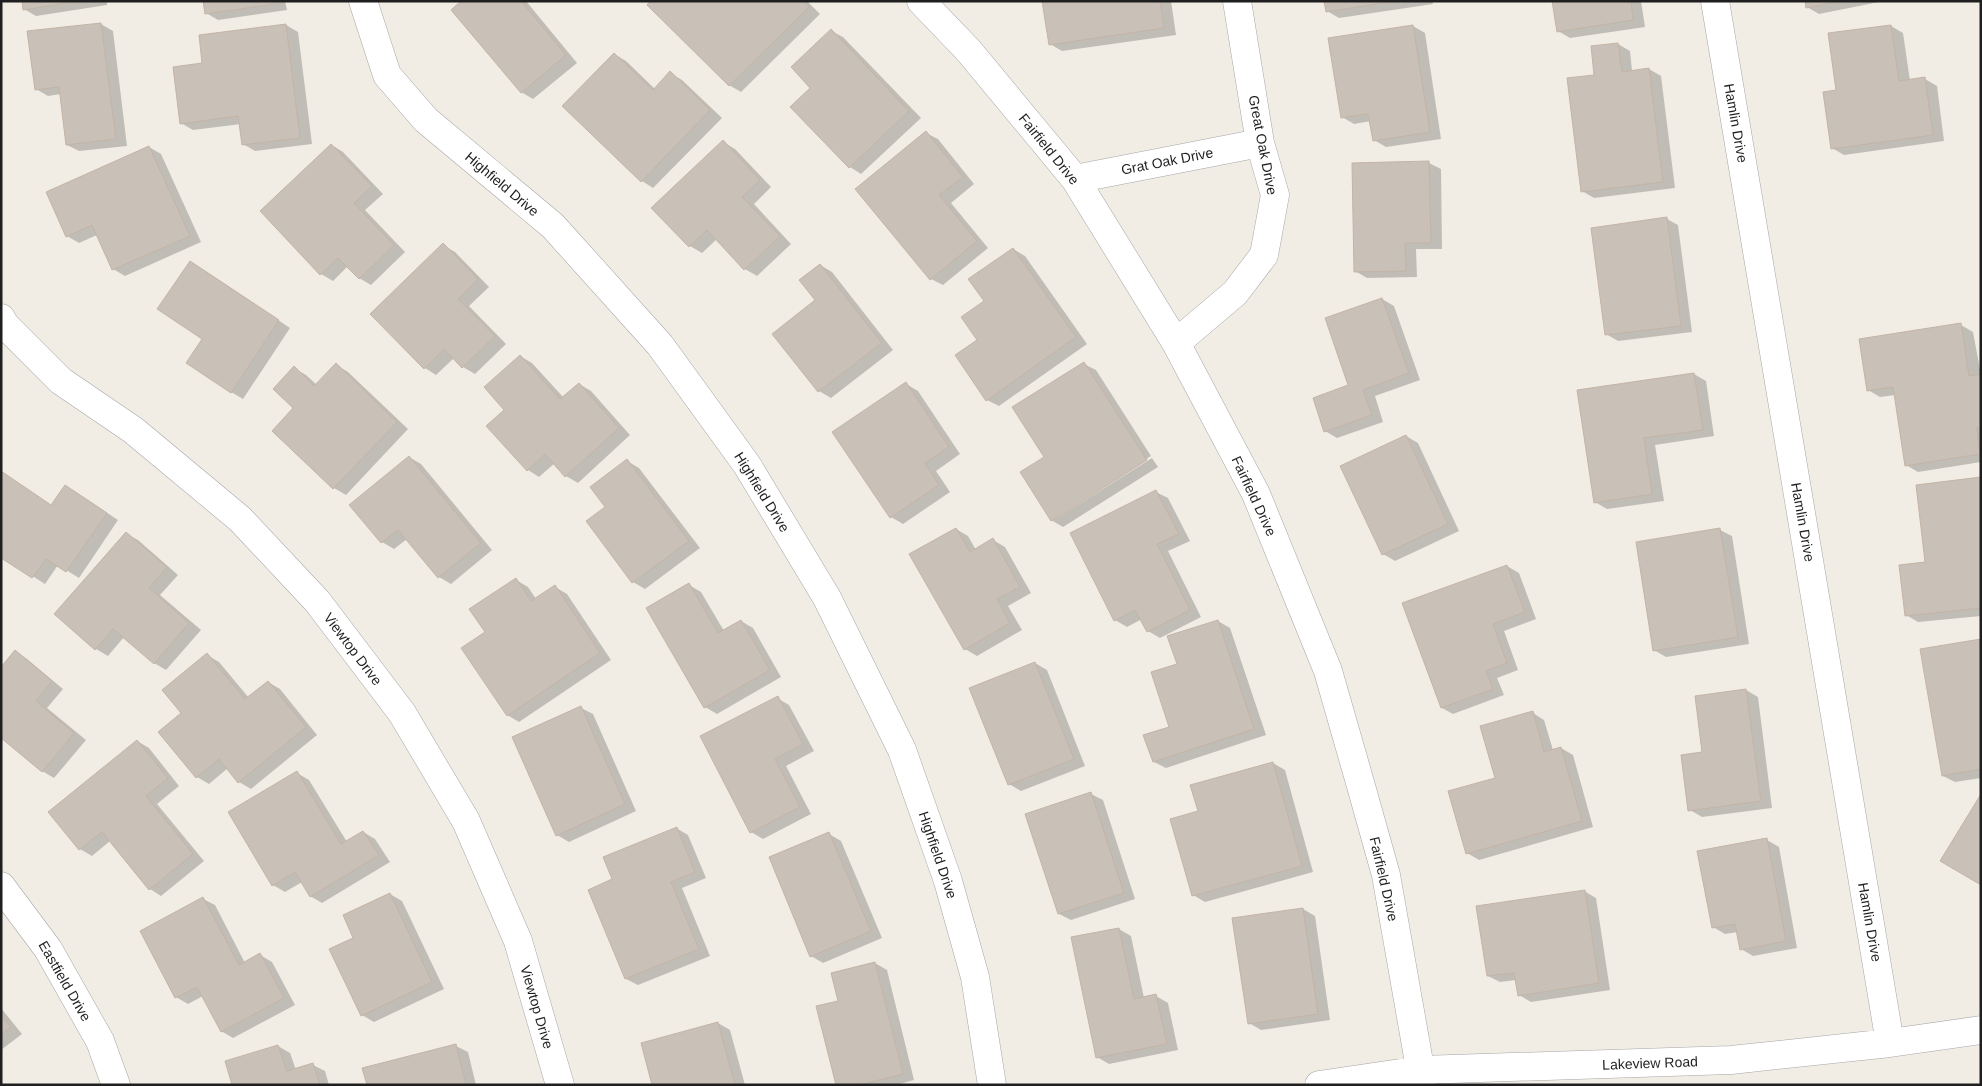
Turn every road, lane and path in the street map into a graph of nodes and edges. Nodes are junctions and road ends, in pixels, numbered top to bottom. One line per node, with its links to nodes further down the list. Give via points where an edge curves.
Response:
1 (363, 1): 15 (street, Highfield Drive, via 387,75 426,120 553,226 660,345 747,465 827,598 902,750 948,881 975,976)
2 (921, 1): 6 (street, Fairfield Drive, via 968,50)
3 (1237, 1): 5 (street, Great Oak Drive)
4 (1715, 1): 11 (street, Hamlin Drive)
5 (1260, 143): 6 (street, Grat Oak Drive); 8 (street, Great Oak Drive, via 1275,196 1264,255 1235,293)
6 (1075, 179): 8 (street, Fairfield Drive)
7 (1, 318): 14 (street, Viewtop Drive, via 61,381 133,430 240,519 317,601 402,713 466,821 518,941)
8 (1176, 343): 12 (street, Fairfield Drive, via 1256,494 1328,671 1386,875)
9 (1, 886): 13 (street, Eastfield Drive, via 48,949 100,1041)
10 (1981, 1030): 11 (street, Lakeview Road)
11 (1890, 1044): 12 (street, Lakeview Road, via 1731,1060)
12 (1422, 1077): 16 (street, Lakeview Road)
13 (116, 1085)
14 (560, 1085)
15 (992, 1085)
16 (1319, 1085)

